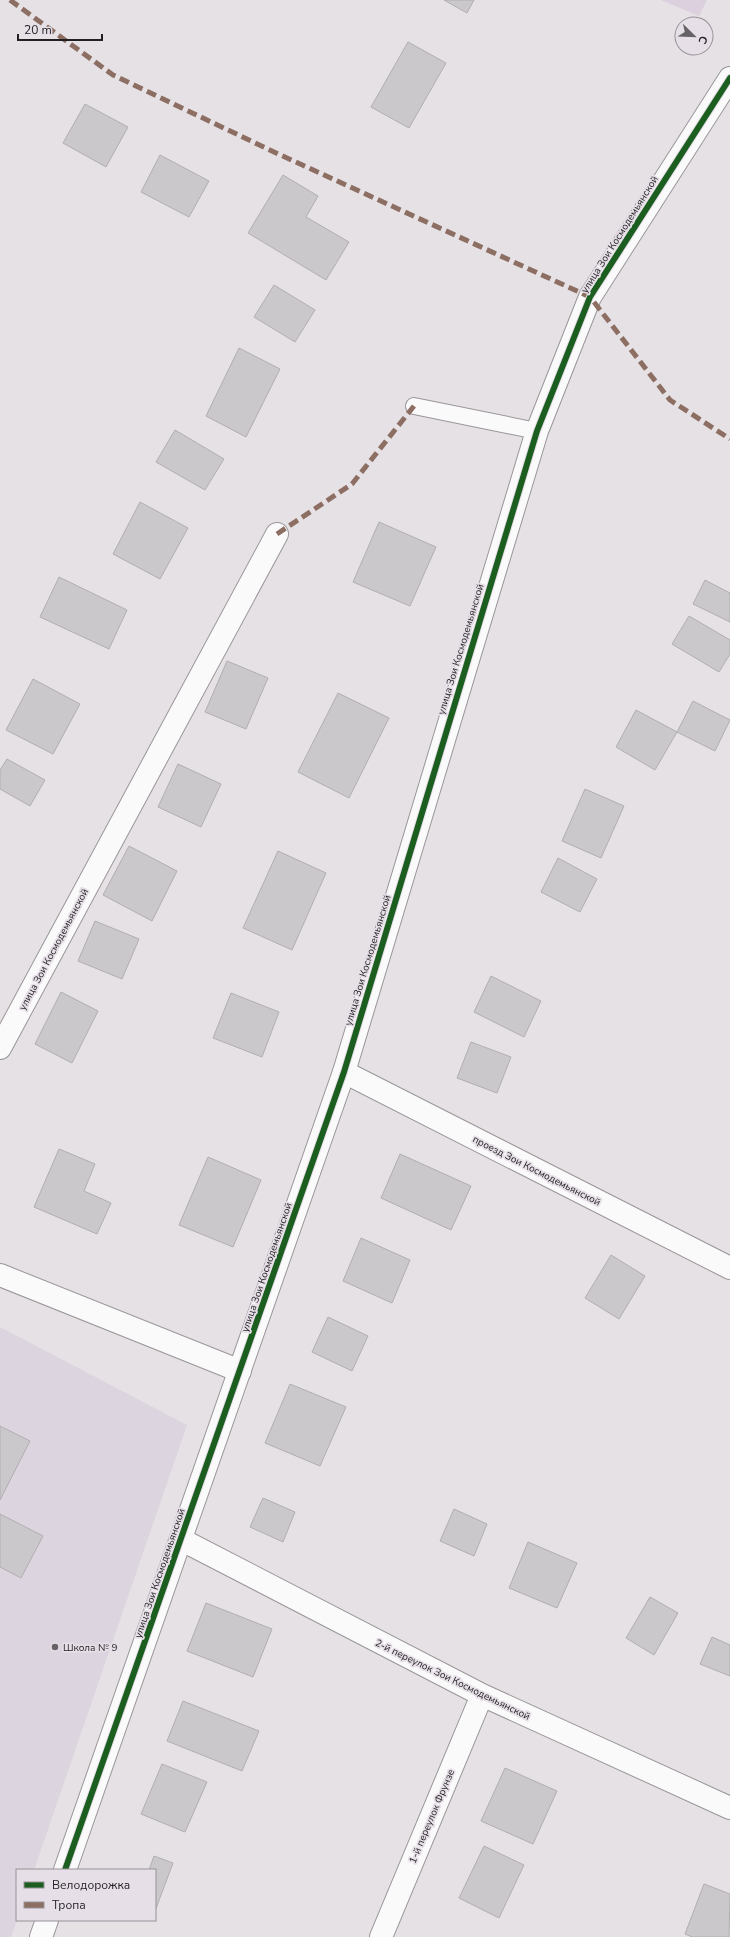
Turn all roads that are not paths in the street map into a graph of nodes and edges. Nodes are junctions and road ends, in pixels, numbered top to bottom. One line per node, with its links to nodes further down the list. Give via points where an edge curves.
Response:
1 (730, 78): 3 (street, улица Зои Космодемьянской, via 590,297)
2 (414, 406): 3 (lane)
3 (537, 431): 6 (street, улица Зои Космодемьянской)
4 (278, 534): 5 (street, улица Зои Космодемьянской)
5 (0, 1048)
6 (344, 1072): 7 (street, проезд Зои Космодемьянской); 9 (street, улица Зои Космодемьянской)
7 (730, 1268)
8 (0, 1275): 9 (street)
9 (240, 1371): 10 (street, улица Зои Космодемьянской)
10 (182, 1540): 11 (street, 2-й переулок Зои Космодемьянской); 13 (street, улица Зои Космодемьянской)
11 (482, 1695): 12 (street, 2-й переулок Зои Космодемьянской); 16 (street, 1-й переулок Фрунзе)
12 (730, 1808)
13 (65, 1869)
14 (47, 1921): 15 (street)
15 (41, 1937)
16 (381, 1937)

